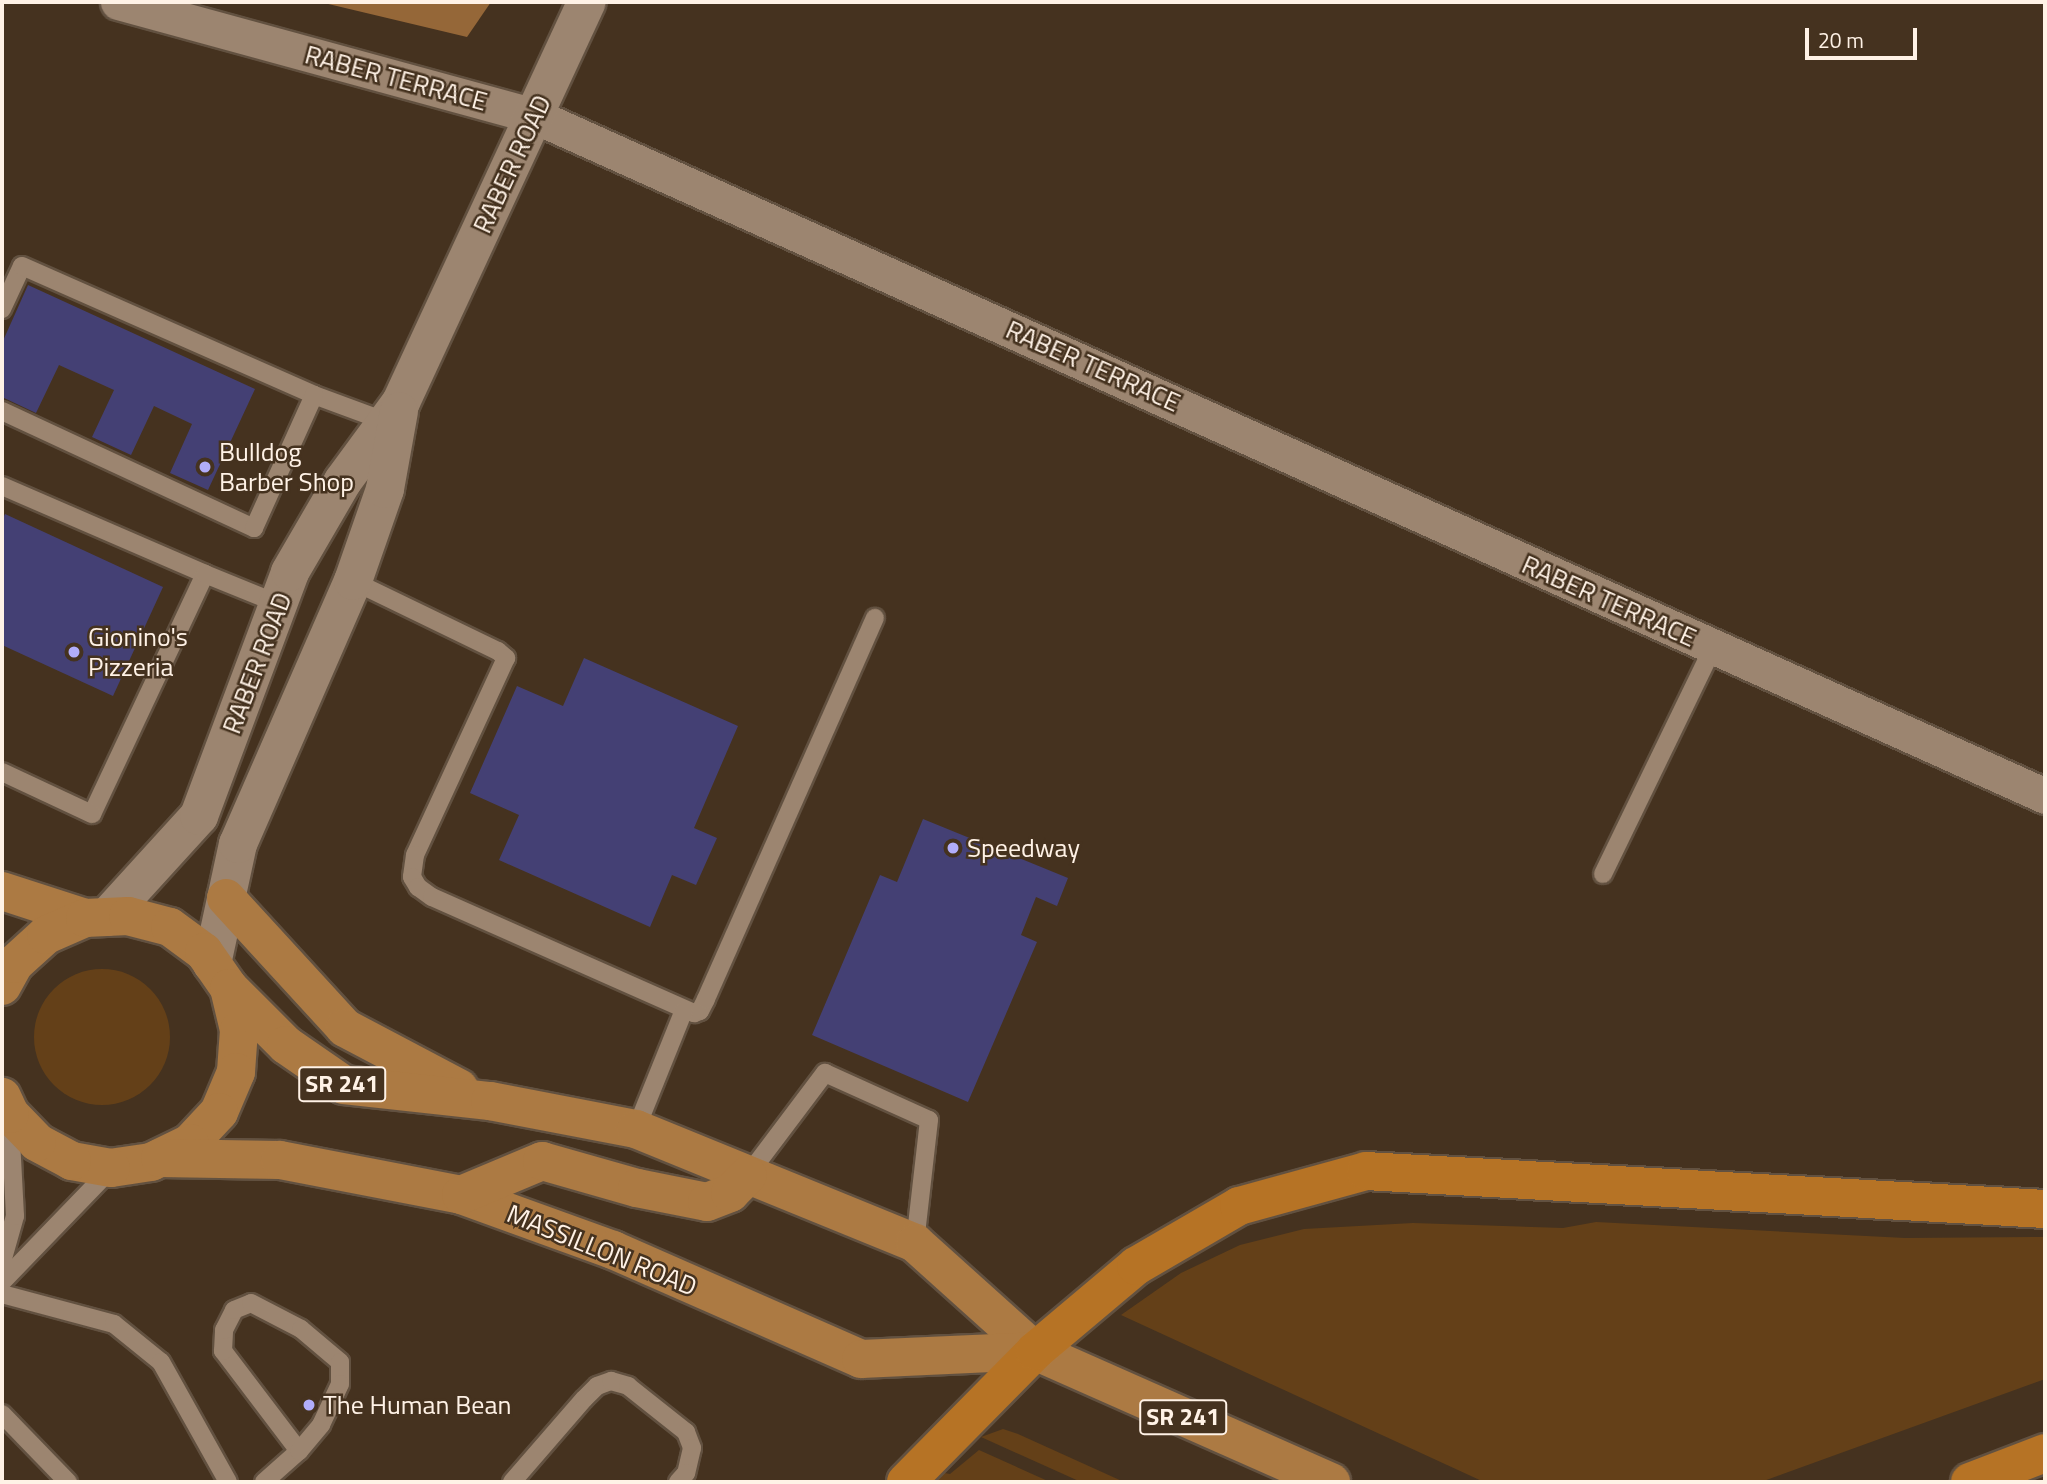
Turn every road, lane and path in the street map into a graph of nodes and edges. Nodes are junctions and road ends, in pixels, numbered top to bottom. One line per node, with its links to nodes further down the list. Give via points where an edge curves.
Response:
1 (118, 2): 3 (street, RABER TERRACE)
2 (587, 2): 3 (street, RABER ROAD)
3 (535, 116): 7 (street, RABER ROAD); 13 (street, RABER TERRACE)
4 (2, 309): 5 (lane, via 22,266)
5 (314, 395): 6 (lane, via 254,528); 7 (lane)
6 (2, 411)
7 (394, 412): 10 (street, RABER ROAD, via 385,489); 11 (street, RABER ROAD, via 343,481 290,572)
8 (2, 486): 9 (lane)
9 (205, 574): 11 (lane); 14 (lane, via 92,814)
10 (353, 581): 18 (street, RABER ROAD, via 238,844); 22 (lane, via 506,659 415,855 412,877 418,887)
11 (279, 604): 19 (street, RABER ROAD, via 199,816)
12 (875, 618): 22 (lane, via 701,1011)
13 (1713, 647): 15 (street, RABER TERRACE); 16 (lane)
14 (2, 772)
15 (2045, 796)
16 (1603, 874)
17 (2, 891): 19 (main road)
18 (226, 898): 20 (street, RABER ROAD); 23 (main road, via 345,1028 428,1074)
19 (96, 917): 20 (main road, MASSILLON ROAD, via 128,916 170,927 204,953); 21 (main road, via 46,935 15,964)
20 (220, 976): 23 (main road, MASSILLON ROAD / SR 241, via 286,1045 344,1085); 26 (main road, via 239,1030 236,1072 219,1112 190,1143)
21 (2, 986)
22 (684, 1010): 25 (lane)
23 (490, 1101): 25 (main road, MASSILLON ROAD / SR 241)
24 (6, 1105): 27 (main road, via 37,1142 72,1161); 32 (lane, via 15,1216)
25 (636, 1129): 28 (main road, MASSILLON ROAD / SR 241)
26 (160, 1158): 27 (main road); 29 (main road, MASSILLON ROAD, via 280,1160)
27 (111, 1168): 33 (lane)
28 (748, 1175): 29 (main road, via 730,1193 707,1202 542,1161); 31 (main road, MASSILLON ROAD / SR 241); 31 (lane, via 825,1073 929,1120)
29 (461, 1195): 35 (main road, MASSILLON ROAD, via 613,1250 861,1359)
30 (2045, 1209): 35 (highway, via 1366,1171 1239,1206 1136,1266)
31 (915, 1243): 35 (main road, MASSILLON ROAD / SR 241)
32 (2, 1262)
33 (2, 1282)
34 (2, 1294): 40 (lane, via 114,1324 161,1362)
35 (1035, 1351): 44 (highway); 45 (main road, MASSILLON ROAD / SR 241)
36 (2, 1413): 39 (lane)
37 (299, 1451): 37 (lane, via 223,1351 224,1330 234,1310 251,1303 301,1329 340,1362 340,1384 321,1425); 41 (lane)
38 (2045, 1453): 46 (highway)
39 (68, 1482)
40 (228, 1482)
41 (264, 1482)
42 (512, 1482): 43 (lane, via 583,1399 611,1381 628,1386 686,1432 692,1448 686,1473)
43 (678, 1482)
44 (906, 1482)
45 (1331, 1482)
46 (1970, 1482)

